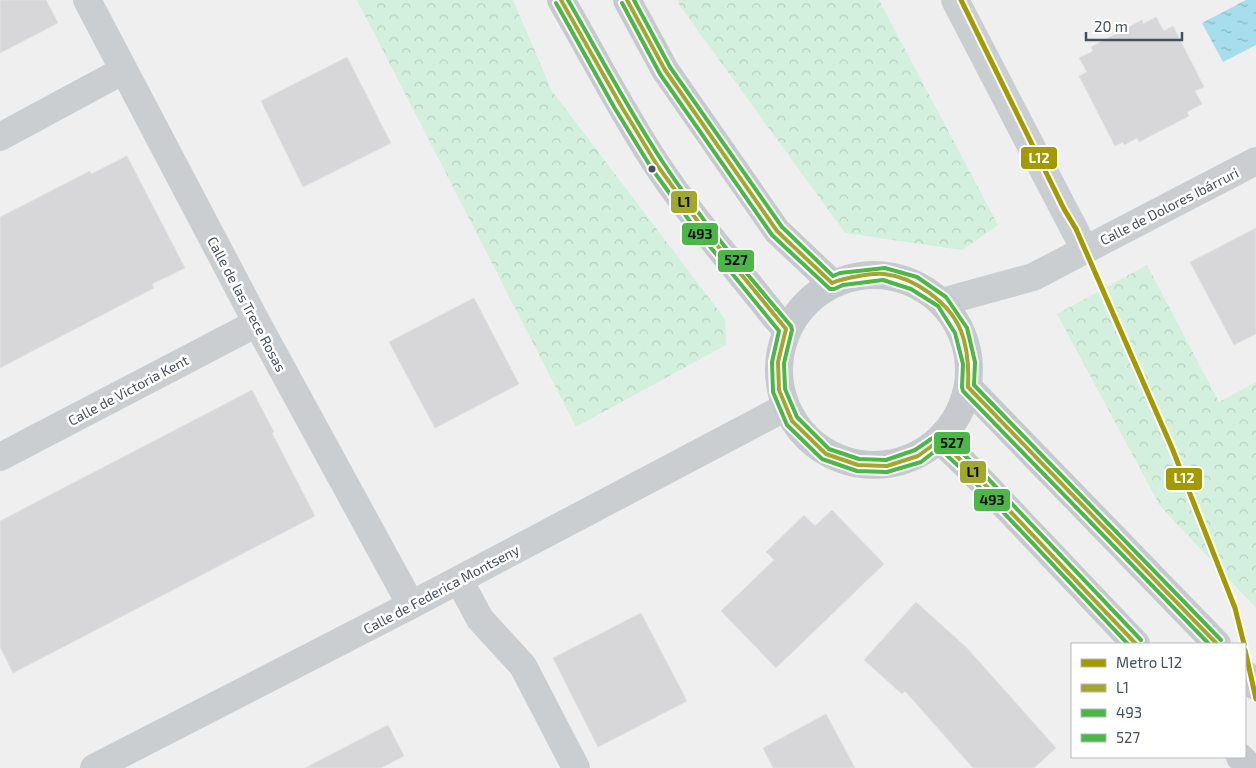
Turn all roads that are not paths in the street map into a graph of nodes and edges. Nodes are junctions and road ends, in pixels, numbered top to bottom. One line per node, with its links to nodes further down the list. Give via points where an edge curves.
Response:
1 (87, 0): 5 (street, Calle de las Trece Rosas)
2 (561, 0): 12 (main road, via 658,165)
3 (627, 0): 9 (main road, via 665,70 777,231)
4 (954, 0): 8 (street)
5 (124, 70): 6 (street); 11 (street, Calle de las Trece Rosas)
6 (0, 137)
7 (1256, 162): 8 (street, Calle de Dolores Ibárruri)
8 (1085, 250): 10 (street, Calle de Dolores Ibárruri, via 1033,277)
9 (832, 283): 10 (main road, via 884,274 914,283); 12 (main road, via 815,293)
10 (942, 302): 13 (main road, via 961,330 969,363)
11 (257, 323): 16 (street, Calle de Victoria Kent); 18 (street, Calle de las Trece Rosas)
12 (786, 329): 14 (main road, via 778,362 779,390)
13 (968, 387): 15 (main road, via 952,425); 20 (main road)
14 (786, 407): 15 (main road, via 792,421 826,454 858,465 887,466 918,456); 17 (street, Calle de Federica Montseny)
15 (940, 440): 19 (main road)
16 (0, 457)
17 (459, 580): 18 (street, Calle de Federica Montseny); 25 (street, via 480,619 523,666)
18 (411, 605): 24 (street, Calle de Federica Montseny)
19 (1135, 643)
20 (1216, 643)
21 (1246, 675): 22 (main road)
22 (1256, 686)
23 (1241, 758): 26 (main road)
24 (94, 768)
25 (576, 768)
26 (1251, 768)

